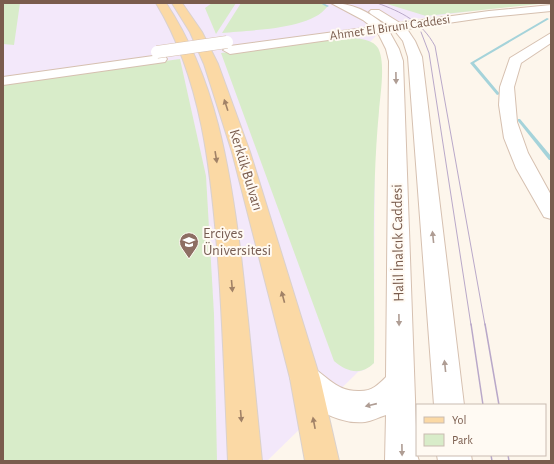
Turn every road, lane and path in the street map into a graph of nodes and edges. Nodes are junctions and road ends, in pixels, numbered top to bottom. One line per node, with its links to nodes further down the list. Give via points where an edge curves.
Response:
1 (161, 3): 17 (main road, Kerkük Bulvarı, one-way to 17, via 179,32 198,82 214,145 227,237)
2 (177, 3): 14 (main road, Kerkük Bulvarı, one-way to 2, via 262,220 225,102 203,47)
3 (356, 3): 8 (street)
4 (546, 3): 8 (street, Ahmet El Biruni Caddesi)
5 (340, 5): 7 (street, via 347,12); 8 (street)
6 (551, 8): 8 (street, Ahmet El Biruni Caddesi)
7 (340, 26): 8 (street, Ahmet El Biruni Caddesi); 8 (street, via 369,38); 10 (street, Ahmet El Biruni Caddesi)
8 (388, 29): 15 (street, Halil İnalcık Caddesi, one-way to 15, via 396,71); 16 (street, Halil İnalcık Caddesi, one-way to 8, via 415,57 408,38)
9 (551, 37): 13 (street, via 515,61 507,87 510,131 519,158)
10 (159, 56): 11 (street); 12 (street)
11 (3, 72)
12 (3, 81)
13 (551, 212)
14 (305, 378): 15 (street, one-way to 14, via 387,398 377,404 352,407 338,404 325,397); 18 (main road, Kerkük Bulvarı, one-way to 14)
15 (401, 382): 19 (street, Halil İnalcık Caddesi, one-way to 19)
16 (449, 404)
17 (245, 461)
18 (322, 461)
19 (402, 461)

